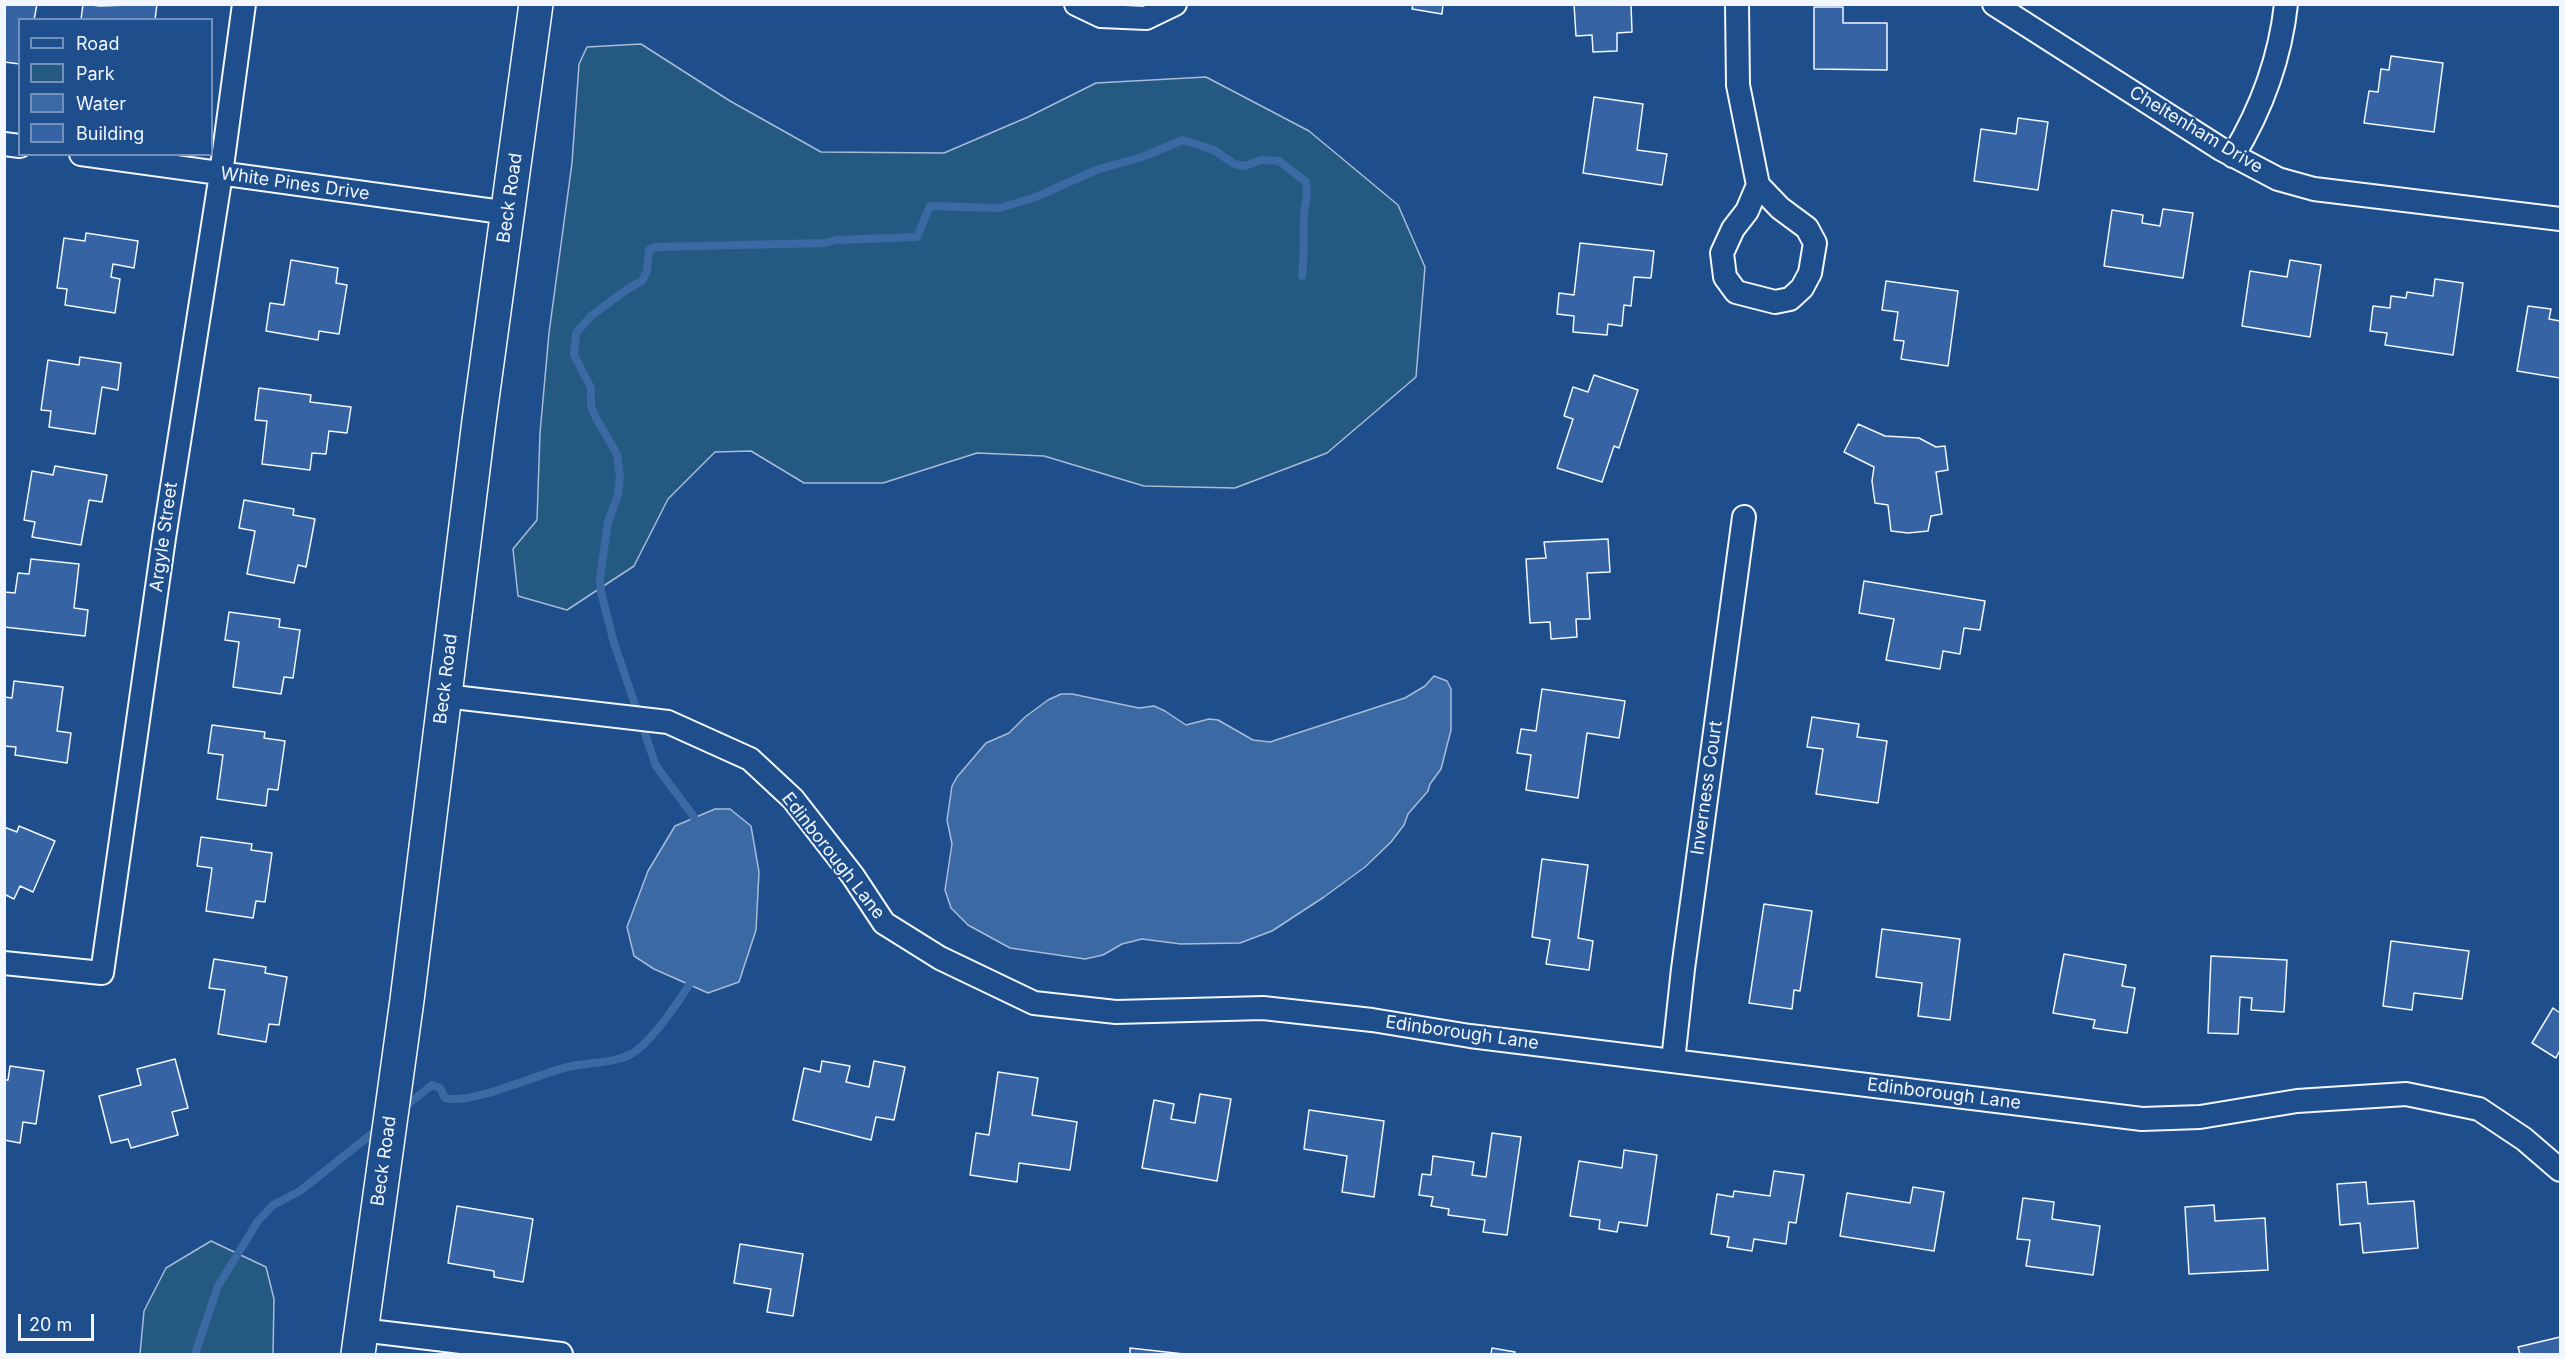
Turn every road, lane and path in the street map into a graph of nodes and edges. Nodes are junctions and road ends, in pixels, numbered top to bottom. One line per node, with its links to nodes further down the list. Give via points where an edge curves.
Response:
1 (244, 4): 10 (street, Argyle Street)
2 (536, 4): 12 (main road, Beck Road)
3 (1076, 4): 4 (street, via 1101,16 1146,18)
4 (1175, 4)
5 (1737, 4): 11 (street, via 1737,85)
6 (1994, 4): 9 (street, Cheltenham Drive)
7 (2286, 4): 9 (street, via 2276,63 2265,95)
8 (95, 156): 10 (street, White Pines Drive)
9 (2233, 156): 13 (street, Cheltenham Drive, via 2278,179 2314,189)
10 (221, 174): 12 (street, White Pines Drive); 16 (street, Argyle Street, via 102,973)
11 (1758, 185): 11 (street, via 1722,253 1725,277 1736,292 1775,302 1790,299 1810,273 1815,243 1807,228)
12 (509, 213): 15 (main road, Beck Road)
13 (2560, 219)
14 (1744, 517): 17 (street, Inverness Court)
15 (445, 696): 17 (street, Edinborough Lane, via 668,722 750,759 793,799 884,923 940,958 1034,1003 1116,1012 1263,1008); 19 (main road, Beck Road)
16 (4, 963)
17 (1673, 1060): 18 (street, Edinborough Lane, via 2142,1119 2200,1116 2297,1101 2406,1095 2479,1109 2524,1139)
18 (2560, 1170)
19 (359, 1342): 20 (street)
20 (561, 1354)

